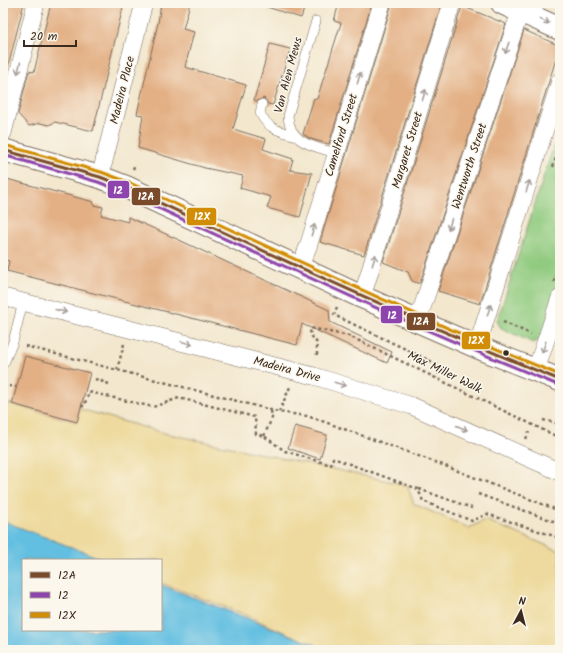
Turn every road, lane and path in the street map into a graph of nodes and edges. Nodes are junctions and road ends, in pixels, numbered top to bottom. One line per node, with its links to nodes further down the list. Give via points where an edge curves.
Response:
1 (36, 3): 10 (street, one-way to 10)
2 (144, 3): 16 (street, Madeira Place)
3 (382, 3): 14 (street, Camelford Street, one-way to 3)
4 (452, 3): 21 (street, Margaret Street, one-way to 4)
5 (515, 6): 7 (main road, one-way to 7); 25 (street, Wentworth Street, one-way to 25)
6 (316, 21): 11 (lane, Van Alen Mews, via 288,116)
7 (560, 29)
8 (560, 81): 28 (street, one-way to 8)
9 (262, 104): 11 (lane, Van Alen Mews, via 260,113 265,122 278,131)
10 (3, 133)
11 (293, 135): 14 (lane, Van Alen Mews, via 308,146)
12 (560, 145): 15 (path)
13 (3, 150): 16 (main road)
14 (335, 154): 18 (street, Camelford Street, one-way to 14)
15 (551, 174)
16 (100, 177): 18 (main road, via 149,196)
17 (560, 263): 19 (path)
18 (300, 266): 21 (main road)
19 (557, 291): 31 (street, one-way to 31)
20 (3, 296): 22 (street, Madeira Drive)
21 (362, 297): 25 (main road)
22 (23, 302): 27 (lane); 44 (street, Madeira Drive, one-way to 44, via 314,376 412,406)
23 (338, 305): 32 (path, via 334,315 439,365 440,370)
24 (505, 316): 26 (path, via 502,323)
25 (417, 320): 28 (main road)
26 (535, 335)
27 (13, 342): 30 (lane); 39 (path)
28 (477, 347): 31 (main road)
29 (317, 355): 32 (path, Max Miller Walk, via 317,343 310,334 311,328 349,336)
30 (4, 363)
31 (536, 370): 34 (main road)
32 (436, 378): 43 (path, Max Miller Walk)
33 (95, 379): 35 (path)
34 (560, 380)
35 (109, 384)
36 (3, 385): 37 (path)
37 (16, 387)
38 (81, 406): 42 (path, via 84,406 89,392 153,407 179,398 255,417 256,434)
39 (271, 410): 42 (path, via 272,418); 48 (path, via 322,421)
40 (543, 420): 41 (path)
41 (560, 424)
42 (264, 436): 45 (path, via 285,451 331,465 333,458)
43 (560, 438)
44 (560, 472)
45 (418, 489): 47 (path); 49 (path, via 423,501 472,520 487,514)
46 (478, 494): 48 (path, via 553,521 557,520)
47 (472, 508)
48 (559, 510)
49 (560, 538)

